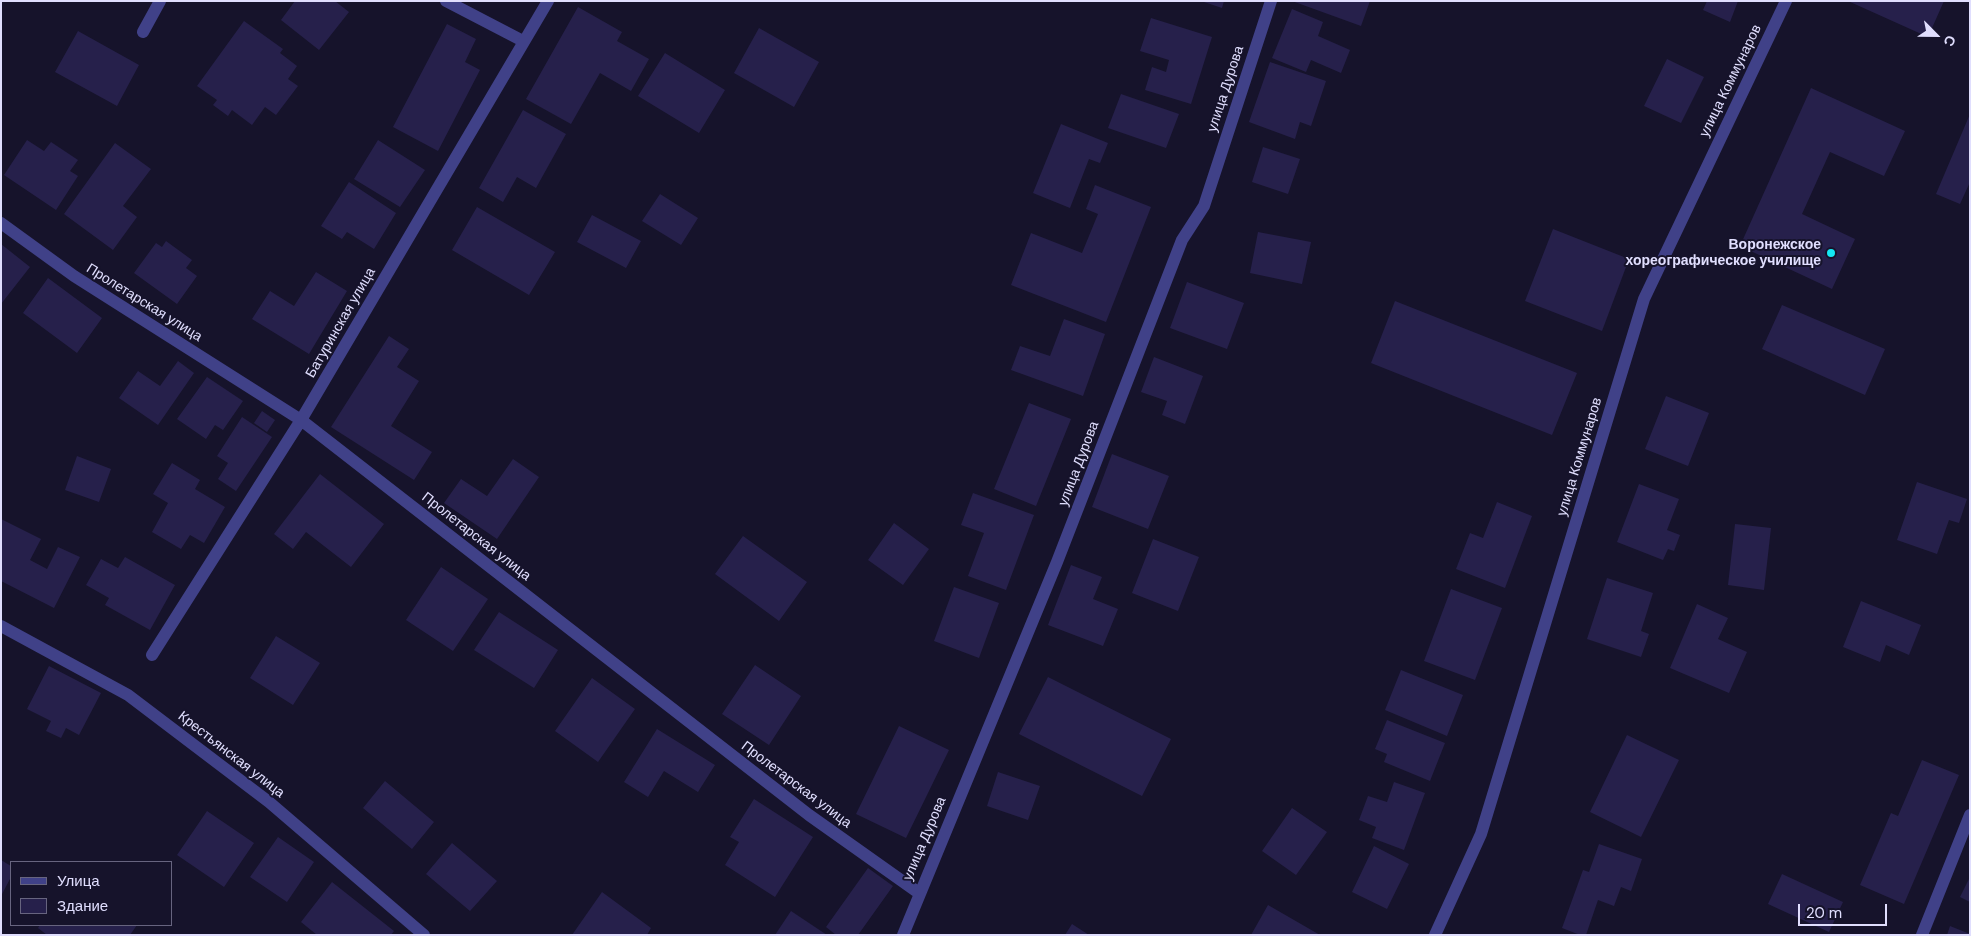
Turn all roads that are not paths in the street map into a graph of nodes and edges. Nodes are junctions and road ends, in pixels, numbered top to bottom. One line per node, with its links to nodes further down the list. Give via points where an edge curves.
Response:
1 (160, 1): 6 (street)
2 (446, 1): 7 (street)
3 (548, 1): 7 (street, Батуринская улица)
4 (1271, 1): 13 (street, улица Дурова, via 1204,206 1182,240 1057,562)
5 (1786, 1): 16 (street, улица Коммунаров, via 1644,299 1481,834)
6 (143, 32)
7 (523, 42): 9 (street, Батуринская улица)
8 (1, 223): 9 (street, Пролетарская улица, via 74,276)
9 (301, 420): 11 (street, Батуринская улица); 13 (street, Пролетарская улица, via 809,816)
10 (1, 626): 14 (street, Крестьянская улица, via 128,695 269,802)
11 (152, 655)
12 (1970, 815): 17 (street)
13 (919, 892): 15 (street, улица Дурова)
14 (424, 935)
15 (903, 935)
16 (1435, 935)
17 (1922, 935)

